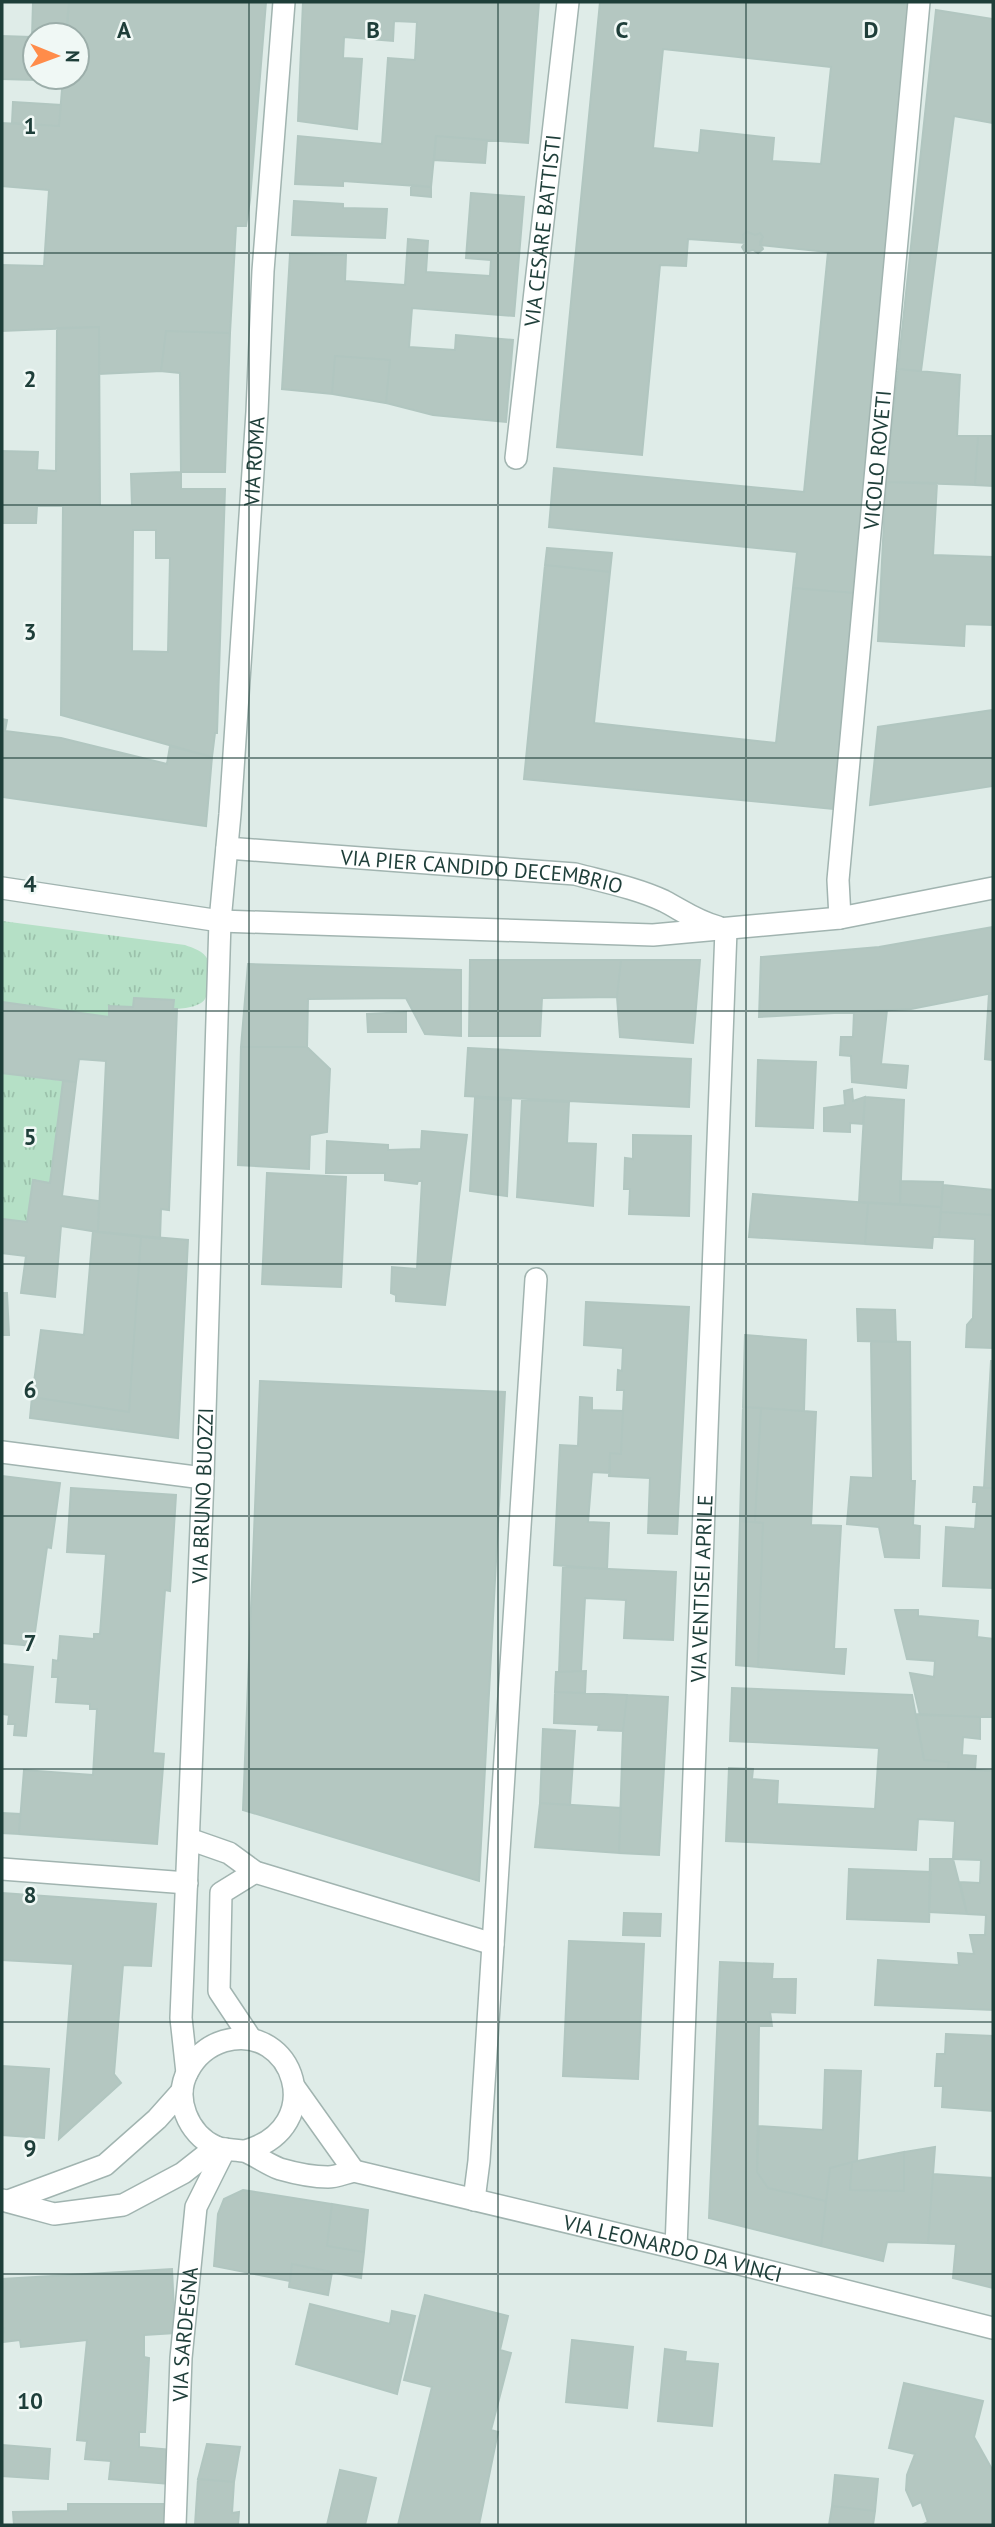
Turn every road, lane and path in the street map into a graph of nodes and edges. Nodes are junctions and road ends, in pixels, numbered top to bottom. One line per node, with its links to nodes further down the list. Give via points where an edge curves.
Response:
1 (284, 2): 5 (street, VIA ROMA)
2 (568, 2): 4 (street, VIA CESARE BATTISTI)
3 (919, 2): 9 (street, VICOLO ROVETI, via 838,880)
4 (516, 458)
5 (227, 848): 8 (street, VIA PIER CANDIDO DECEMBRIO, via 575,874); 10 (street, VIA ROMA)
6 (2, 888): 10 (street, VIA PIER CANDIDO DECEMBRIO)
7 (993, 888): 9 (street, VIA PIER CANDIDO DECEMBRIO)
8 (663, 901): 11 (street, VIA PIER CANDIDO DECEMBRIO, via 698,922); 12 (street, via 676,918 672,927)
9 (840, 918): 11 (street, VIA PIER CANDIDO DECEMBRIO)
10 (220, 921): 12 (street, VIA PIER CANDIDO DECEMBRIO); 15 (street, VIA BRUNO BUOZZI)
11 (726, 930): 12 (street, VIA PIER CANDIDO DECEMBRIO); 28 (street, VIA VENTISEI APRILE)
12 (653, 935)
13 (536, 1279): 20 (street)
14 (2, 1452): 15 (street)
15 (202, 1478): 16 (street, VIA BRUNO BUOZZI)
16 (189, 1839): 18 (street, via 229,1853); 19 (street, VIA BRUNO BUOZZI)
17 (2, 1869): 19 (street)
18 (255, 1872): 20 (street); 21 (street, via 221,1893 219,1991)
19 (187, 1883): 22 (street, VIA BRUNO BUOZZI, via 181,2018)
20 (493, 1944): 27 (street)
21 (251, 2039): 22 (street, via 213,2044 198,2056); 23 (street, via 281,2057)
22 (184, 2082): 24 (street, via 184,2109 191,2124 201,2137); 26 (street, via 157,2119 105,2165)
23 (295, 2088): 24 (street, via 288,2123 276,2137 262,2146); 25 (street)
24 (228, 2149): 25 (street, VIA LEONARDO DA VINCI, via 279,2168 328,2177); 26 (street, via 123,2206 54,2214); 30 (street, VIA SARDEGNA, via 196,2207 181,2358)
25 (354, 2171): 27 (street, VIA LEONARDO DA VINCI)
26 (5, 2200)
27 (474, 2200): 28 (street, VIA LEONARDO DA VINCI)
28 (676, 2248): 29 (street, VIA LEONARDO DA VINCI)
29 (993, 2328)
30 (175, 2525)

